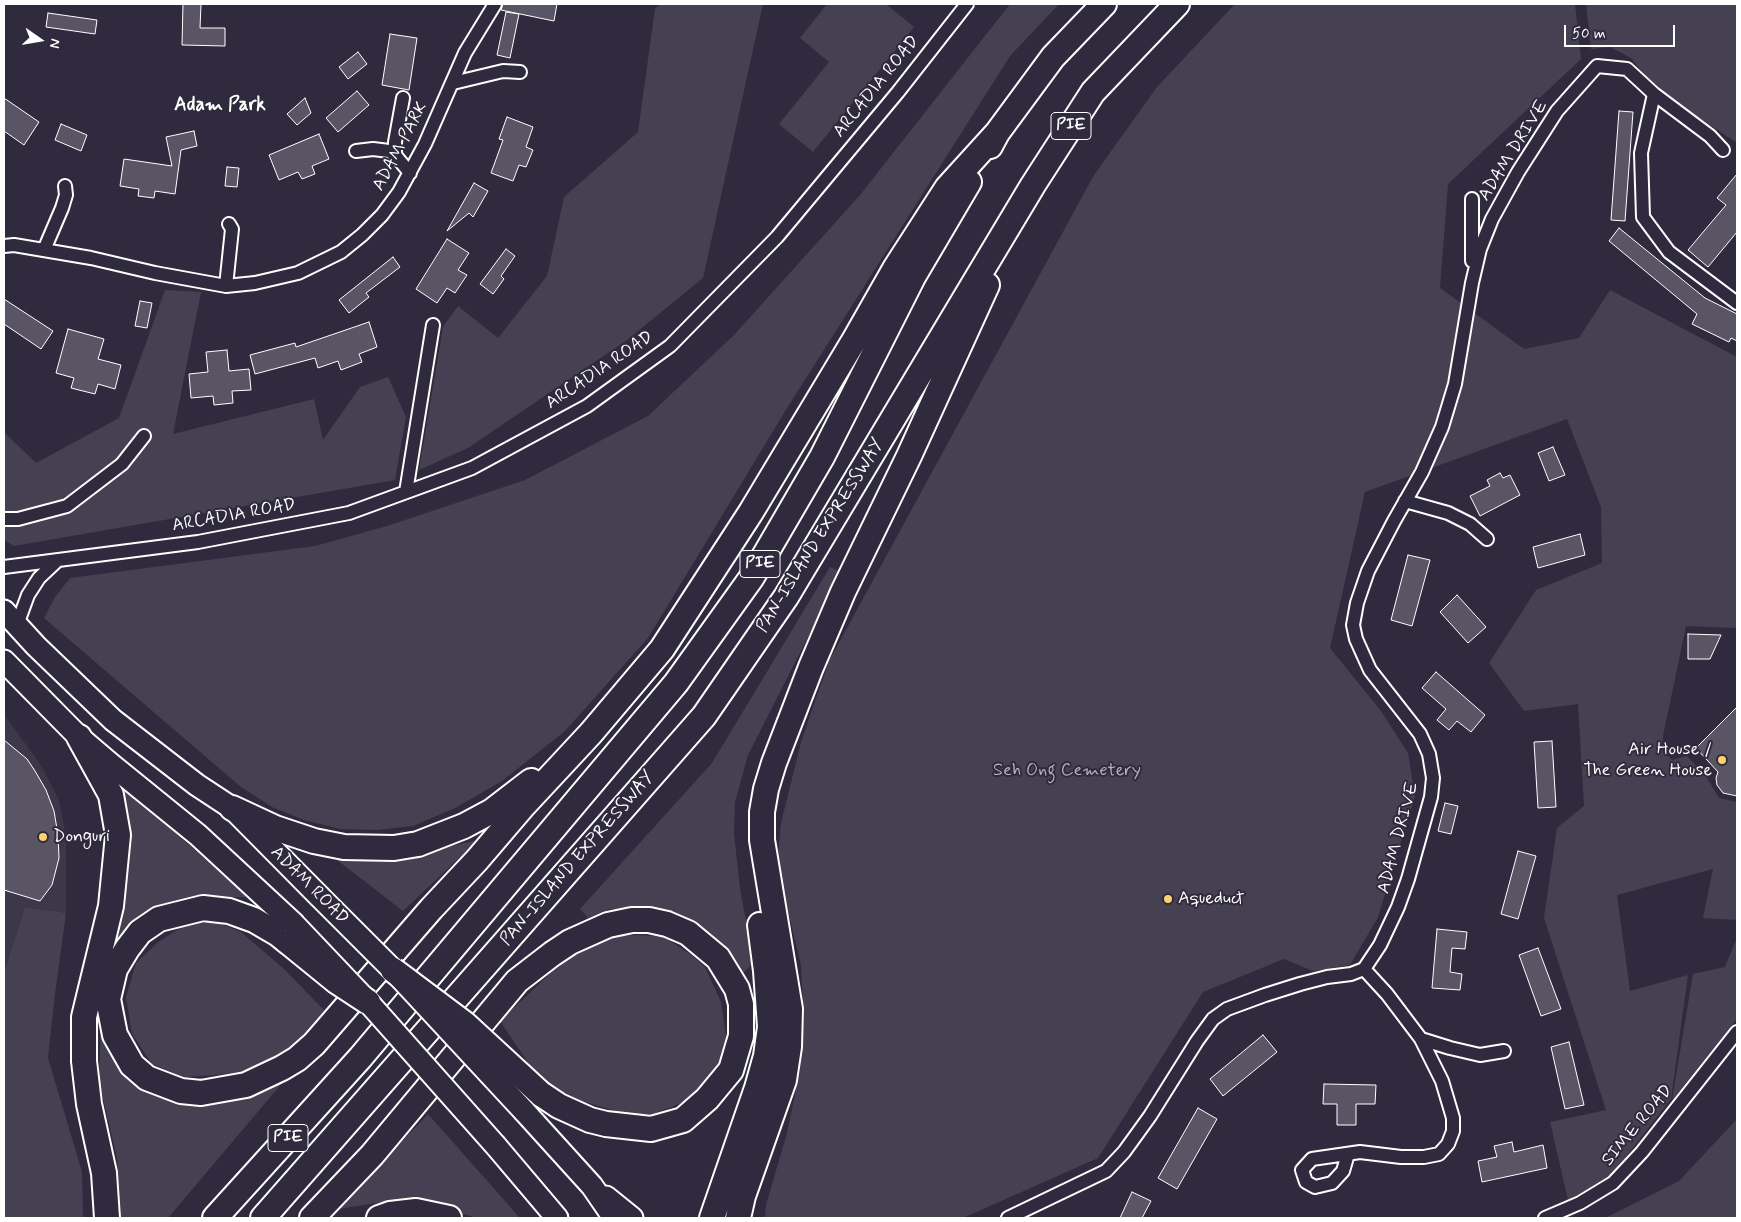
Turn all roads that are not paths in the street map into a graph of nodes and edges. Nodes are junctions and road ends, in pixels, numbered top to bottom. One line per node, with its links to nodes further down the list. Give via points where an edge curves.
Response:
1 (495, 4): 6 (street, ADAM PARK, via 465,53)
2 (967, 4): 25 (street, ARCADIA ROAD, via 777,237 670,346 587,406 472,468)
3 (1104, 4): 9 (highway, PAN-ISLAND EXPRESSWAY / PIE, via 1052,57)
4 (1177, 4): 19 (highway, PAN-ISLAND EXPRESSWAY / PIE, via 1093,92)
5 (520, 72): 6 (street, via 503,71)
6 (453, 84): 13 (street, ADAM PARK)
7 (1654, 94): 10 (street, via 1710,136); 20 (street, ADAM DRIVE, via 1627,69 1597,66 1557,111 1518,172 1492,219 1480,249); 22 (street, via 1641,153 1643,217 1669,252)
8 (403, 98): 12 (street)
9 (997, 133): 33 (highway, via 947,188 896,267 694,603 662,650); 47 (highway, PAN-ISLAND EXPRESSWAY / PIE, via 913,277 822,457 752,577 687,668 360,1058)
10 (1723, 150)
11 (356, 151): 12 (street, via 383,150)
12 (395, 155): 13 (street)
13 (410, 173): 21 (street, ADAM PARK, via 382,215 341,252 298,274)
14 (65, 186): 18 (street, via 62,208)
15 (1472, 199): 20 (street, ADAM DRIVE)
16 (228, 224): 21 (street, via 232,229)
17 (4, 246): 18 (street, ADAM PARK)
18 (44, 250): 21 (street, ADAM PARK)
19 (992, 252): 36 (highway, via 986,289 862,550 811,666 766,790); 48 (highway, PAN-ISLAND EXPRESSWAY / PIE, via 786,597 704,716)
20 (1472, 284): 26 (street, ADAM DRIVE, via 1455,384 1442,427)
21 (226, 286)
22 (1737, 303)
23 (433, 325): 25 (street)
24 (144, 436): 27 (street, via 122,464 67,506 18,519)
25 (406, 492): 29 (street, ARCADIA ROAD, via 349,513 198,542)
26 (1405, 502): 28 (street, via 1448,513 1470,524); 38 (street, ADAM DRIVE, via 1368,571 1357,603 1354,625 1356,639 1370,670 1420,734 1433,778 1416,855 1398,906 1380,945)
27 (4, 519)
28 (1487, 539)
29 (58, 560): 30 (street, ARCADIA ROAD); 31 (street, via 39,578)
30 (4, 567)
31 (10, 618): 35 (highway, ADAM ROAD, via 113,720)
32 (4, 661): 34 (highway)
33 (591, 733): 35 (highway, via 492,811 418,844 394,848 344,847 275,828); 37 (highway, via 297,1059 246,1086 200,1093 181,1091 147,1078 132,1065 115,1035 108,999 115,969 140,932 159,919 203,908 229,911 278,934)
34 (79, 736): 37 (highway, via 198,835); 46 (highway, via 111,795 118,835 110,906 84,1017 84,1061 104,1172)
35 (232, 808): 39 (highway, ADAM ROAD, bridge)
36 (762, 840): 55 (highway, via 755,851 755,889 770,1027 758,1088); 56 (highway, via 790,1009 789,1047 784,1080)
37 (291, 933): 40 (highway, bridge, via 336,981)
38 (1364, 969): 42 (street); 57 (street, via 1300,984 1227,1009 1213,1019 1197,1040 1150,1116 1106,1172)
39 (393, 970): 45 (highway, ADAM ROAD, bridge); 49 (highway, bridge, via 465,1024 541,1094 559,1106 606,1124 651,1129 683,1120 720,1086 738,1052 741,1004 737,988 718,958 688,933 667,924 632,920 608,925 570,942 517,981 372,1155)
40 (368, 1002): 52 (highway, bridge)
41 (1737, 1032): 58 (street, SIME ROAD, via 1642,1152 1613,1183)
42 (1421, 1039): 43 (street, via 1480,1055); 44 (street, via 1442,1081 1453,1118 1448,1144 1439,1154 1424,1157)
43 (1504, 1051)
44 (1348, 1154)
45 (592, 1186): 53 (highway); 54 (highway)
46 (107, 1218)
47 (215, 1218)
48 (264, 1218)
49 (312, 1218)
50 (379, 1218): 51 (highway, via 416,1211)
51 (449, 1218)
52 (557, 1218)
53 (614, 1218)
54 (632, 1218)
55 (712, 1218)
56 (738, 1218)
57 (1008, 1218)
58 (1546, 1218)

